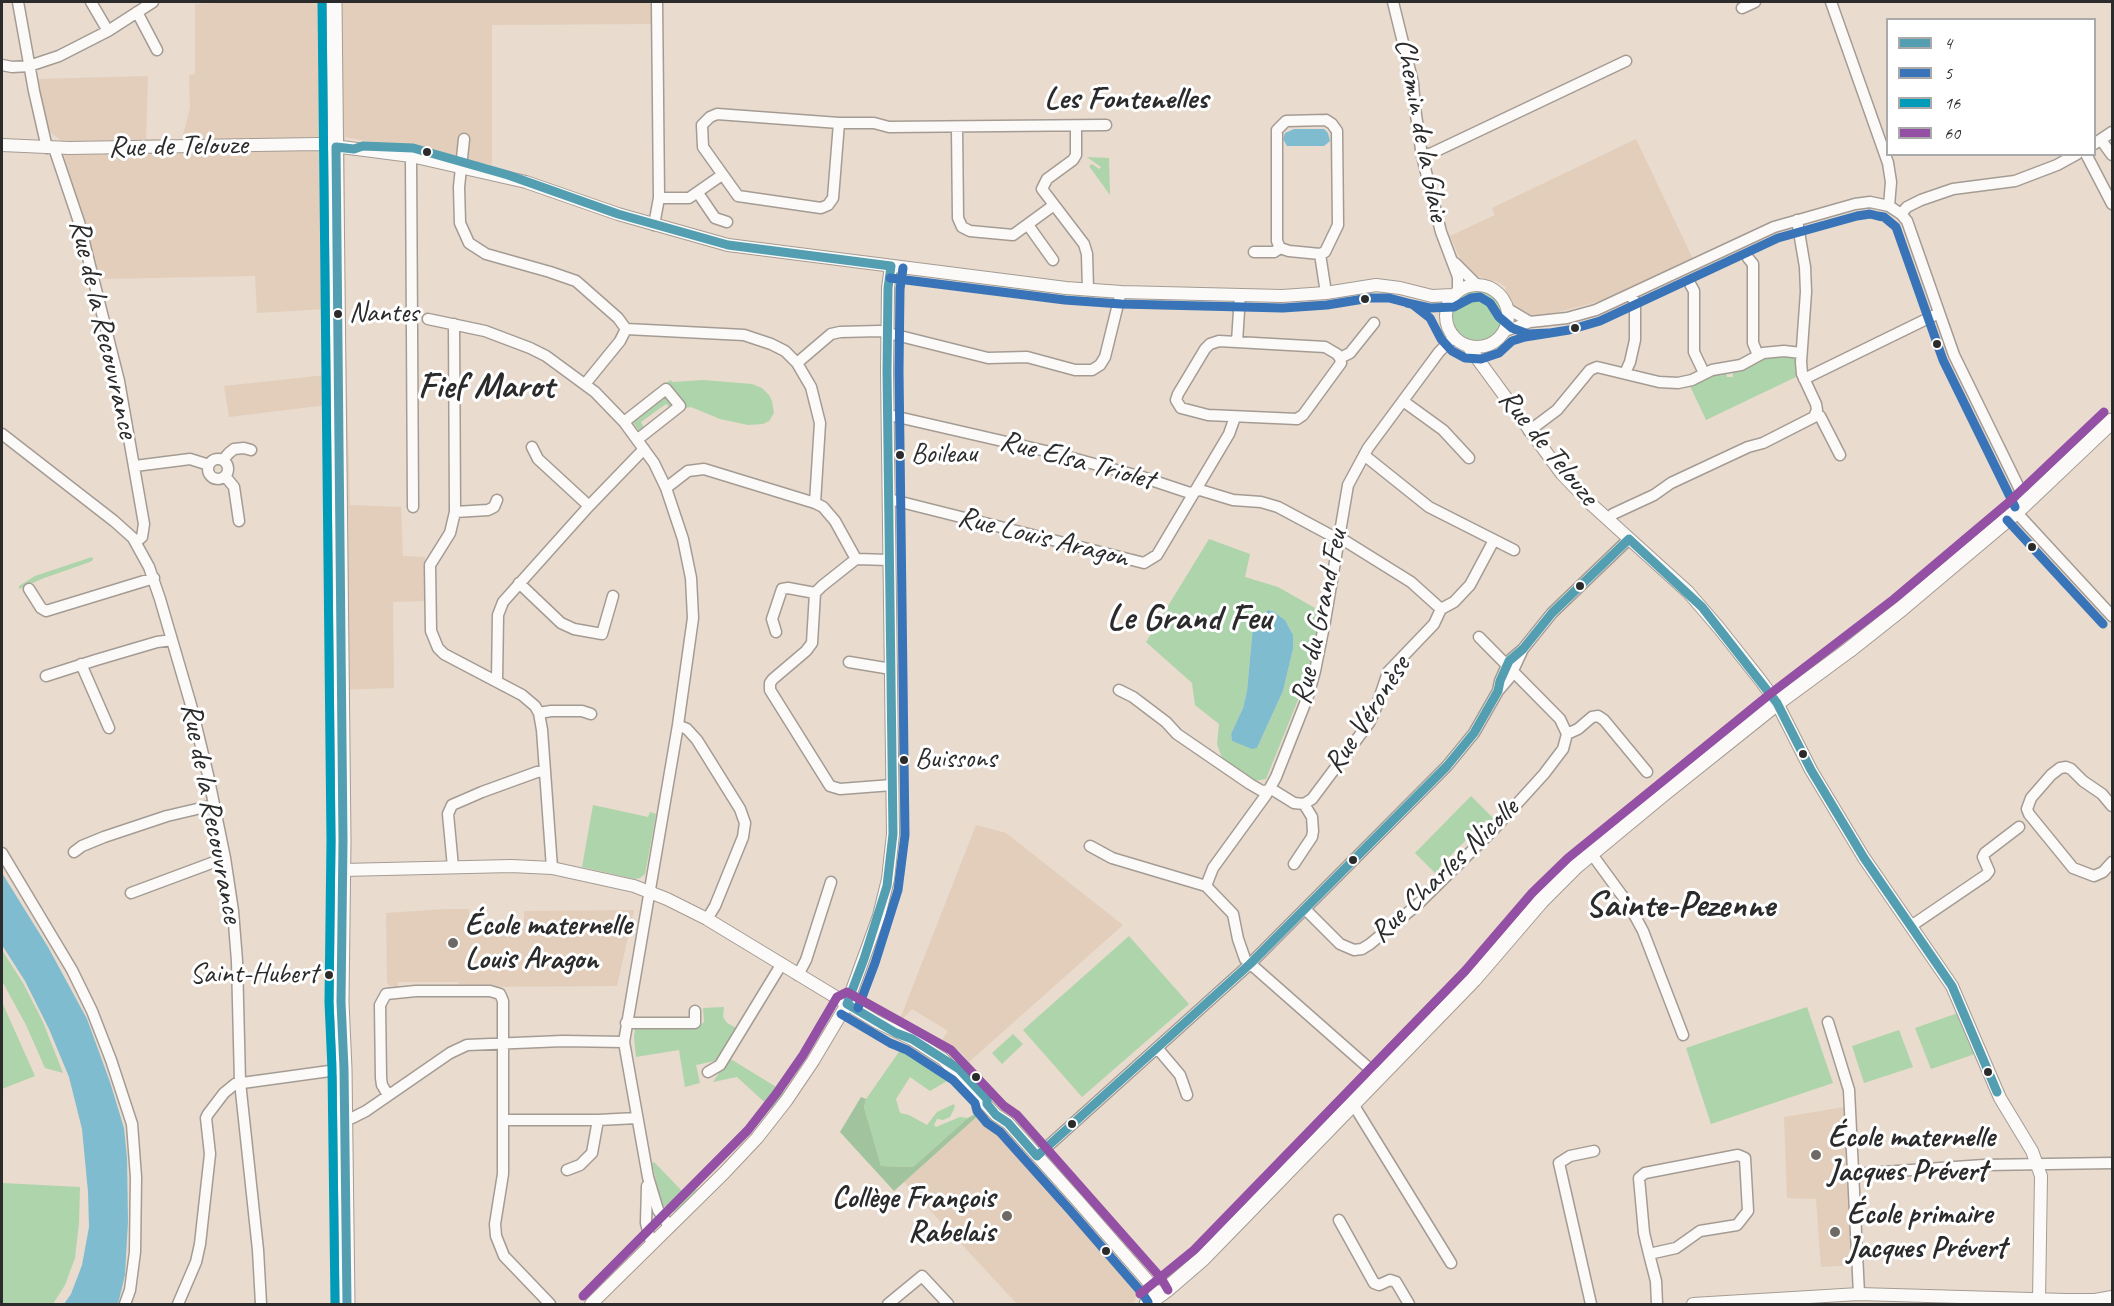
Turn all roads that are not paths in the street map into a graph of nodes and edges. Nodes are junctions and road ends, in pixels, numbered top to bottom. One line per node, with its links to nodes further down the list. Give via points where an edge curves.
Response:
1 (18, 2): 15 (street, Rue de la Recouvrance)
2 (91, 2): 11 (street)
3 (153, 2): 10 (street)
4 (334, 2): 24 (main road)
5 (657, 2): 35 (street)
6 (1394, 2): 29 (street, Chemin de la Glaie, via 1413,83)
7 (1755, 2): 9 (street)
8 (1832, 2): 38 (street, via 1888,162)
9 (1742, 8)
10 (138, 12): 11 (street); 12 (street)
11 (108, 31): 15 (street, via 59,56)
12 (158, 50)
13 (1626, 61): 29 (street)
14 (2, 65): 15 (street)
15 (29, 66): 25 (street, Rue de la Recouvrance)
16 (839, 123): 19 (street); 33 (street, via 713,115 702,125 703,147); 33 (street, via 833,198 828,206 817,209 742,198)
17 (1106, 125): 18 (street)
18 (1076, 126): 19 (street); 37 (street, via 1076,155 1043,185)
19 (957, 128): 43 (street, via 958,218 962,227 1013,235)
20 (2112, 132): 22 (street)
21 (464, 139): 32 (street)
22 (2098, 142): 27 (street)
23 (2, 146): 25 (street, Rue de Telouze)
24 (336, 147): 25 (street, Rue de Telouze, via 318,144); 26 (street, Rue de Telouze); 160 (main road)
25 (50, 148): 100 (street, Rue de la Recouvrance, via 79,222 119,381)
26 (354, 149): 28 (street, Rue de Telouze); 32 (street, Rue de Telouze, via 413,148)
27 (2112, 155)
28 (411, 156): 32 (street, Rue de Telouze); 108 (street)
29 (1422, 156): 47 (street, Chemin de la Glaie)
30 (2073, 156): 39 (street, via 2015,181 1953,189 1921,200)
31 (2087, 156): 36 (street)
32 (462, 167): 42 (street, Rue de Telouze, via 508,175); 67 (street, via 460,223 474,248 576,281)
33 (722, 175): 34 (street)
34 (698, 193): 35 (street, via 686,198); 41 (street, via 715,218)
35 (659, 198): 42 (street)
36 (2112, 204)
37 (1054, 205): 43 (street); 53 (street, via 1086,249)
38 (1889, 206): 39 (street); 40 (street, via 1856,204)
39 (1901, 214): 61 (street)
40 (1797, 220): 58 (street); 74 (street, via 1806,292)
41 (727, 222)
42 (654, 225): 50 (street, Rue de Telouze, via 728,245)
43 (1028, 225): 49 (street)
44 (1279, 244): 45 (street, via 1275,252); 46 (street, via 1289,251); 46 (street, via 1277,130 1286,121 1326,120 1337,131 1338,225 1325,252)
45 (1254, 252)
46 (1320, 254): 55 (street)
47 (1451, 258): 52 (street, Chemin de la Glaie); 56 (street, Chemin de la Glaie, via 1458,277)
48 (1748, 258): 75 (street, via 1753,264 1753,343)
49 (1053, 260)
50 (891, 266): 53 (street, Rue de Telouze); 69 (street)
51 (1689, 282): 79 (street, via 1694,291 1694,352)
52 (1477, 285): 56 (street); 60 (street, via 1494,290)
53 (1088, 290): 54 (street, Rue de Telouze)
54 (1121, 292): 59 (street, Rue de Telouze); 69 (street, via 1105,357 1100,365 1084,371 1027,357 988,358)
55 (1326, 293): 57 (street, Rue de Telouze, via 1377,285); 59 (street, Rue de Telouze)
56 (1456, 293): 57 (street, Rue de Telouze); 63 (street, via 1446,309)
57 (1417, 294): 63 (street, Rue de Telouze)
58 (1632, 294): 64 (street, via 1583,314); 78 (street, via 1635,340)
59 (1240, 295): 71 (street)
60 (1508, 309): 64 (street); 68 (street)
61 (1939, 314): 81 (street); 109 (street)
62 (428, 319): 66 (street)
63 (1446, 319): 70 (street)
64 (1530, 322): 68 (street)
65 (1374, 323): 76 (street, via 1350,353)
66 (454, 324): 82 (street, via 530,348); 110 (street)
67 (626, 329): 77 (street, via 744,335 785,351); 82 (street, via 621,341)
68 (1505, 331): 72 (street)
69 (888, 332): 77 (street, via 835,332); 85 (street)
70 (1454, 337): 73 (street); 83 (street, Rue du Grand Feu)
71 (1238, 342): 76 (street, via 1325,347); 86 (street, via 1214,342 1207,346 1176,400 1181,408 1193,412)
72 (1493, 343): 73 (street); 80 (street, Rue de Telouze)
73 (1468, 346): 80 (street, Rue de Telouze)
74 (1801, 353): 75 (street, via 1776,351); 81 (street)
75 (1758, 355): 79 (street, via 1741,365)
76 (1340, 358): 86 (street, via 1339,369 1300,417)
77 (797, 363): 106 (street, via 811,387 820,423)
78 (1625, 373): 79 (street, via 1678,383); 89 (street, via 1597,367 1590,370 1557,410)
79 (1704, 373)
80 (1491, 377): 89 (street, Rue de Telouze)
81 (1804, 379): 84 (street, via 1816,404)
82 (585, 384): 88 (street)
83 (1403, 401): 95 (street, Rue du Grand Feu); 97 (street, via 1443,430)
84 (1816, 414): 96 (street); 111 (street, via 1809,421 1671,483)
85 (889, 415): 103 (street, Rue Elsa Triolet); 104 (street)
86 (1235, 417): 103 (street, Rue Louis Aragon)
87 (2112, 421): 109 (main road)
88 (624, 422): 91 (street); 91 (street, via 666,389 680,406)
89 (1529, 431): 111 (street, Rue de Telouze, via 1562,474)
90 (2, 434): 116 (street)
91 (638, 439): 93 (street)
92 (532, 447): 107 (street, via 538,459)
93 (644, 449): 102 (street); 107 (street)
94 (251, 450): 98 (street, via 234,450)
95 (1364, 455): 113 (street, Rue du Grand Feu, via 1346,492); 115 (street, via 1429,507)
96 (1840, 455)
97 (1469, 458)
98 (223, 460): 99 (street); 101 (street, via 228,468)
99 (208, 465): 100 (street, via 190,459); 101 (street, via 211,477)
100 (135, 466): 116 (street, Rue de la Recouvrance, via 144,524 142,537)
101 (225, 476): 112 (street, via 234,488)
102 (666, 488): 106 (street, via 688,471 704,469); 140 (street, via 683,539 693,608)
103 (1195, 491): 104 (street, Rue Louis Aragon, via 1157,555 1139,563); 113 (street, Rue Elsa Triolet, via 1270,504)
104 (889, 499): 119 (street)
105 (497, 500): 110 (street, via 488,510)
106 (815, 503): 118 (street, via 835,521)
107 (589, 506): 121 (street)
108 (413, 507)
109 (2021, 507): 126 (street); 137 (main road, via 1902,608)
110 (455, 512): 135 (street, via 450,532 430,566 431,632 444,654)
111 (1608, 519): 114 (street, Rue de Telouze)
112 (239, 521)
113 (1338, 538): 125 (street, Rue Elsa Triolet, via 1411,582); 146 (street, Rue du Grand Feu, via 1308,696)
114 (1629, 539): 132 (street, via 1552,613); 137 (street, Rue de Telouze, via 1702,608)
115 (1494, 540): 117 (street); 125 (street, Rue Véronèse, via 1470,585)
116 (136, 542): 120 (street, Rue de la Recouvrance)
117 (1514, 550)
118 (856, 560): 119 (street); 123 (street)
119 (889, 560): 133 (street)
120 (154, 578): 122 (street, via 46,611); 129 (street, Rue de la Recouvrance)
121 (519, 583): 124 (street, via 561,623 602,634); 135 (street, via 500,608)
122 (29, 589)
123 (815, 593): 127 (street, via 788,588 780,592 772,619); 145 (street, via 812,643 773,679 770,690 830,786 840,789)
124 (613, 596)
125 (1442, 609): 147 (street, Rue Véronèse, via 1434,624 1388,672 1369,723 1312,799)
126 (2112, 616)
127 (776, 632)
128 (1479, 637): 132 (street)
129 (172, 640): 131 (street); 148 (street, Rue de la Recouvrance)
130 (849, 662): 133 (street)
131 (81, 664): 134 (street); 141 (street)
132 (1510, 668): 142 (street, via 1560,719); 165 (street, via 1506,684 1447,766)
133 (891, 669): 145 (street)
134 (46, 676)
135 (497, 681): 138 (street, via 522,694)
136 (1119, 690): 146 (street, Rue Véronèse, via 1220,765 1262,791)
137 (1777, 704): 154 (main road); 167 (street, Rue de Telouze, via 1833,807)
138 (538, 713): 139 (street); 143 (street)
139 (591, 714)
140 (678, 724): 163 (street); 166 (street, via 697,740 745,823 744,837)
141 (109, 728)
142 (1567, 734): 144 (street, via 1598,716); 165 (street, Rue Charles Nicolle, via 1563,749 1544,774 1495,828 1417,905 1370,944 1354,950 1340,944)
143 (545, 771): 158 (street, via 452,805 448,811); 159 (street)
144 (1647, 772)
145 (892, 785): 171 (street, via 893,834 887,886)
146 (1269, 790): 147 (street, Rue Véronèse); 162 (street, Rue du Grand Feu, via 1213,868)
147 (1304, 804): 157 (street, Rue Véronèse, via 1312,817 1312,837)
148 (214, 805): 152 (street, via 104,837); 155 (street, Rue de la Recouvrance)
149 (2112, 806): 156 (street, via 2066,767 2051,775 2031,798 2027,809 2073,867 2094,876)
150 (2019, 827): 167 (street, via 1985,853 1989,871 1986,875)
151 (1090, 846): 162 (street, via 1103,855)
152 (74, 852)
153 (2, 853): 206 (street, via 87,1001 132,1124 135,1252)
154 (1591, 853): 175 (street, via 1629,905 1643,932); 181 (main road, via 1552,889 1474,979)
155 (225, 858): 164 (street); 182 (street, Rue de la Recouvrance, via 236,949)
156 (2112, 862)
157 (1294, 864)
158 (453, 867): 159 (street); 160 (street)
159 (552, 868): 163 (street)
160 (343, 870): 179 (main road)
161 (831, 882): 170 (street)
162 (1206, 886): 168 (street, via 1233,914 1242,951)
163 (649, 892): 166 (street); 174 (street)
164 (131, 894)
165 (1305, 909): 168 (street)
166 (706, 919): 169 (street)
167 (1911, 926): 193 (street, Rue de Telouze, via 1952,986 2000,1098)
168 (1251, 964): 178 (street); 181 (street)
169 (781, 965): 170 (street); 180 (street, via 720,1065)
170 (798, 975): 171 (street)
171 (847, 1004): 191 (street, via 943,1059); 198 (street, via 786,1101 757,1138)
172 (695, 1011): 174 (street, via 695,1023)
173 (1828, 1022): 195 (street, via 1849,1090)
174 (626, 1023): 176 (street)
175 (1683, 1035)
176 (624, 1042): 177 (street); 186 (street)
177 (502, 1043): 183 (street, via 458,1049); 183 (street, via 503,1001 497,992 386,994 380,1005 381,1078); 188 (street)
178 (1158, 1049): 184 (street, via 1180,1075); 191 (street)
179 (344, 1070): 182 (street); 187 (main road)
180 (708, 1072)
181 (1379, 1077): 185 (main road)
182 (240, 1082): 207 (street, via 224,1093 206,1118 210,1154 200,1244); 208 (street, Rue de la Recouvrance)
183 (388, 1095): 187 (street, via 358,1116)
184 (1187, 1095)
185 (1353, 1104): 201 (street); 204 (main road, via 1202,1259)
186 (637, 1118): 189 (street); 196 (street)
187 (345, 1119): 209 (main road)
188 (504, 1120): 189 (street); 210 (street, via 503,1182 496,1240 504,1256)
189 (598, 1120): 194 (street, via 592,1153 580,1165)
190 (1594, 1151): 215 (street, via 1570,1156 1559,1163)
191 (1037, 1156): 204 (street, via 1152,1286)
192 (2112, 1162): 193 (street)
193 (2037, 1164): 195 (street); 205 (street, Rue de Telouze, via 2042,1195)
194 (567, 1170)
195 (1854, 1174): 202 (street)
196 (648, 1177): 198 (street, via 658,1210); 199 (street, via 646,1223)
197 (1339, 1221): 214 (street, via 1374,1283 1379,1286 1390,1280 1396,1282)
198 (670, 1227): 199 (street)
199 (653, 1243): 211 (street)
200 (1649, 1254): 200 (street, via 1639,1178 1645,1173 1738,1155 1745,1158 1748,1211 1737,1225 1700,1231 1676,1248); 216 (street)
201 (1451, 1263)
202 (1859, 1294): 205 (street); 217 (street)
203 (2112, 1297): 205 (street)
204 (1153, 1300)
205 (2039, 1300)
206 (125, 1305)
207 (178, 1305)
208 (261, 1305)
209 (347, 1305)
210 (550, 1305)
211 (591, 1305)
212 (888, 1305): 213 (street, via 922,1276)
213 (948, 1305)
214 (1409, 1305)
215 (1590, 1305)
216 (1657, 1305)
217 (1693, 1305)

